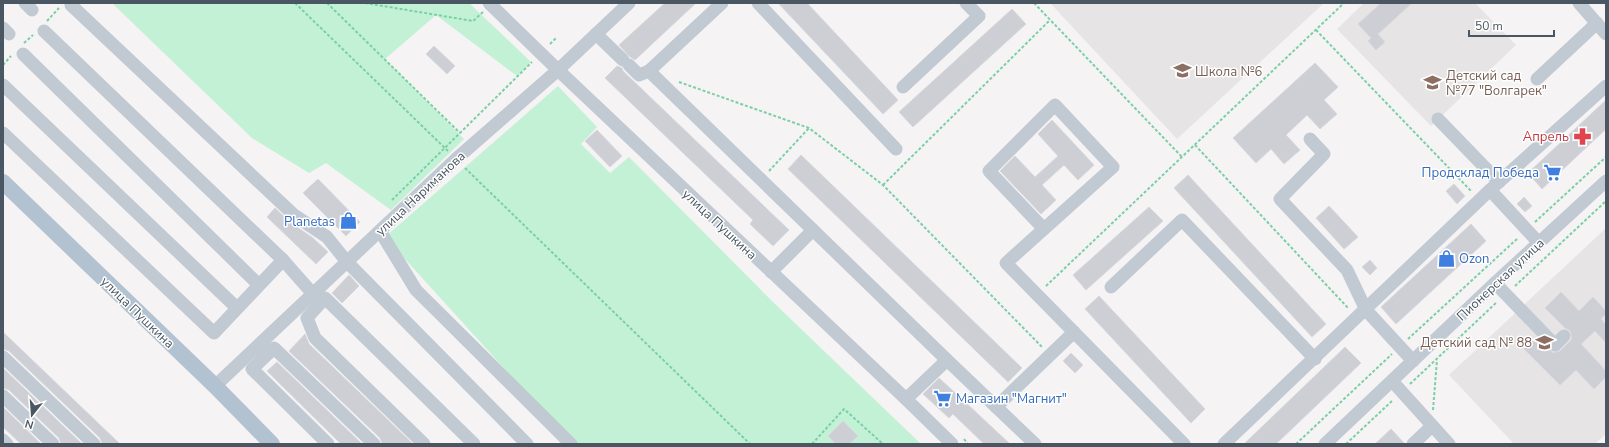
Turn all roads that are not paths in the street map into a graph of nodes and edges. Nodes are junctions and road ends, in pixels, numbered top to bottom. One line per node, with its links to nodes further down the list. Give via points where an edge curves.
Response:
1 (629, 3): 10 (street, улица Нариманова)
2 (722, 3): 14 (street)
3 (758, 3): 22 (street)
4 (966, 3): 18 (street, via 979,16)
5 (1579, 3): 8 (street)
6 (490, 4): 13 (street, улица Пушкина)
7 (71, 5): 31 (street, via 294,215 327,237)
8 (1597, 23): 11 (street); 15 (street)
9 (44, 31): 30 (street)
10 (596, 34): 13 (street, улица Нариманова); 14 (street, via 639,75)
11 (1606, 34)
12 (23, 54): 34 (street)
13 (558, 70): 28 (street, улица Нариманова, via 456,159); 32 (street, улица Пушкина)
14 (649, 71): 27 (street)
15 (1537, 79)
16 (3, 85): 37 (street)
17 (1606, 86): 25 (street)
18 (903, 87)
19 (1438, 119): 25 (street)
20 (3, 133): 37 (street, via 214,333)
21 (1310, 140): 39 (street, via 1324,154 1280,199 1347,270)
22 (896, 149)
23 (1606, 181): 29 (street, Пионерская улица)
24 (3, 182): 48 (main road, улица Пушкина)
25 (1495, 186): 29 (street); 39 (street)
26 (1044, 229): 26 (street, via 1113,167 1055,106 989,171); 41 (street, via 1006,263)
27 (813, 230): 32 (street); 45 (street)
28 (380, 231): 31 (street, улица Нариманова); 63 (street, via 416,290)
29 (1539, 243): 33 (street, Пионерская улица)
30 (282, 260): 34 (street); 36 (street)
31 (347, 262): 36 (street, улица Нариманова); 62 (street)
32 (772, 272): 50 (street, улица Пушкина)
33 (1496, 283): 42 (street, via 1555,345); 46 (street, Пионерская улица)
34 (259, 285): 37 (street)
35 (1110, 288): 44 (street, via 1182,220)
36 (313, 294): 38 (street, улица Нариманова)
37 (237, 308)
38 (298, 308): 40 (street); 48 (street, улица Нариманова)
39 (1362, 314): 44 (street); 46 (street)
40 (307, 318): 60 (street, via 316,338); 61 (street, via 326,298)
41 (1074, 332): 51 (street); 66 (street)
42 (1564, 336)
43 (3, 357): 56 (street)
44 (1315, 359): 67 (street)
45 (947, 360): 50 (street); 51 (street)
46 (1412, 361): 47 (street, Пионерская улица)
47 (1392, 381): 52 (street); 68 (street, Пионерская улица)
48 (215, 386): 57 (main road, улица Пушкина)
49 (3, 396): 55 (street)
50 (906, 399): 64 (street, улица Пушкина)
51 (996, 407): 65 (street)
52 (1432, 426): 69 (street); 70 (street)
53 (3, 440): 54 (street)
54 (7, 444)
55 (53, 444)
56 (94, 444)
57 (272, 444)
58 (328, 444): 59 (street, via 252,370 274,348)
59 (374, 444)
60 (424, 444)
61 (474, 444)
62 (527, 444)
63 (571, 444)
64 (952, 444)
65 (1036, 444)
66 (1184, 444)
67 (1224, 444)
68 (1325, 444)
69 (1413, 444)
70 (1449, 444)

